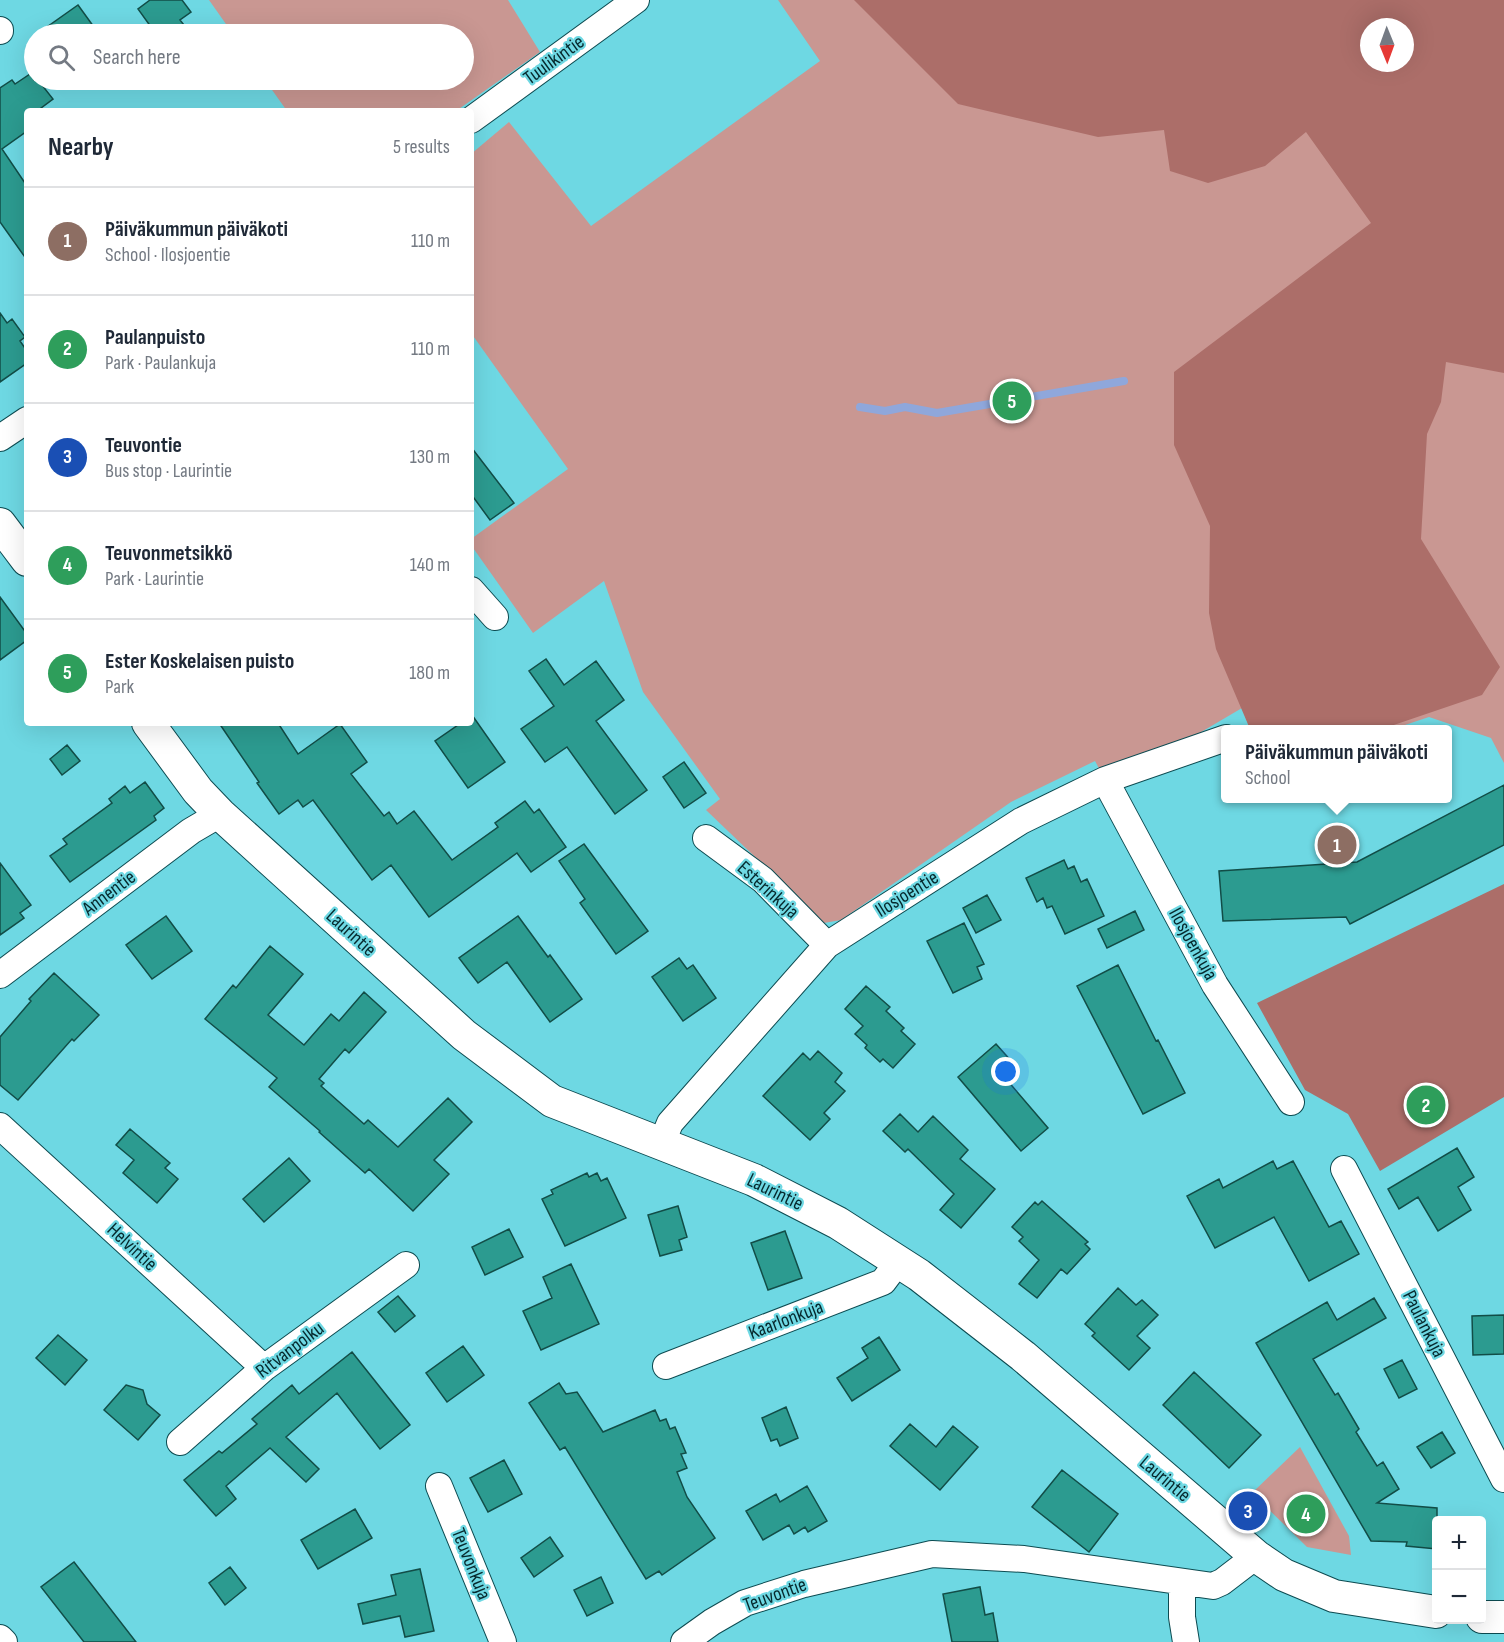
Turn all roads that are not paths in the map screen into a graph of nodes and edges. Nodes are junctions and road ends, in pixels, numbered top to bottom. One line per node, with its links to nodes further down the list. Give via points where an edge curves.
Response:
1 (636, 0): 2 (street, Tuulikintie)
2 (474, 118)
3 (24, 422): 4 (street)
4 (0, 438)
5 (0, 524): 6 (street)
6 (24, 556)
7 (474, 593): 8 (street)
8 (495, 617)
9 (150, 726): 12 (street, Laurintie)
10 (1221, 740): 11 (street, Ilosjoentie)
11 (1105, 780): 14 (street, Ilosjoentie, via 1021,821); 16 (street, Ilosjoenkuja, via 1215,986)
12 (220, 814): 15 (street, Annentie, via 191,831); 18 (street, Laurintie, via 473,1042 552,1101)
13 (706, 838): 14 (street, Esterinkuja, via 763,880)
14 (826, 945): 18 (street, Ilosjoentie, via 670,1123)
15 (0, 975)
16 (1291, 1102)
17 (0, 1126): 23 (street, Helvintie)
18 (661, 1145): 20 (street, Laurintie, via 754,1180 838,1223)
19 (1344, 1169): 25 (street, Paulankuja)
20 (898, 1262): 22 (street, Kaarlonkuja, via 883,1282); 27 (street, Laurintie, via 1023,1356)
21 (406, 1265): 23 (street, Ritvanpolku)
22 (666, 1366)
23 (264, 1368): 24 (street, Ritvanpolku)
24 (180, 1442)
25 (1504, 1479)
26 (439, 1486): 34 (street, Teuvonkuja)
27 (1256, 1556): 28 (street, Teuvontie, via 1212,1586); 29 (street, Laurintie, via 1284,1575 1334,1596)
28 (1182, 1582): 35 (street, Teuvontie, via 1024,1559 932,1554 804,1584 746,1603); 36 (street)
29 (1432, 1611)
30 (1486, 1617): 31 (street)
31 (1504, 1617)
32 (0, 1638): 33 (street)
33 (4, 1642)
34 (502, 1642)
35 (684, 1642)
36 (1186, 1642)

